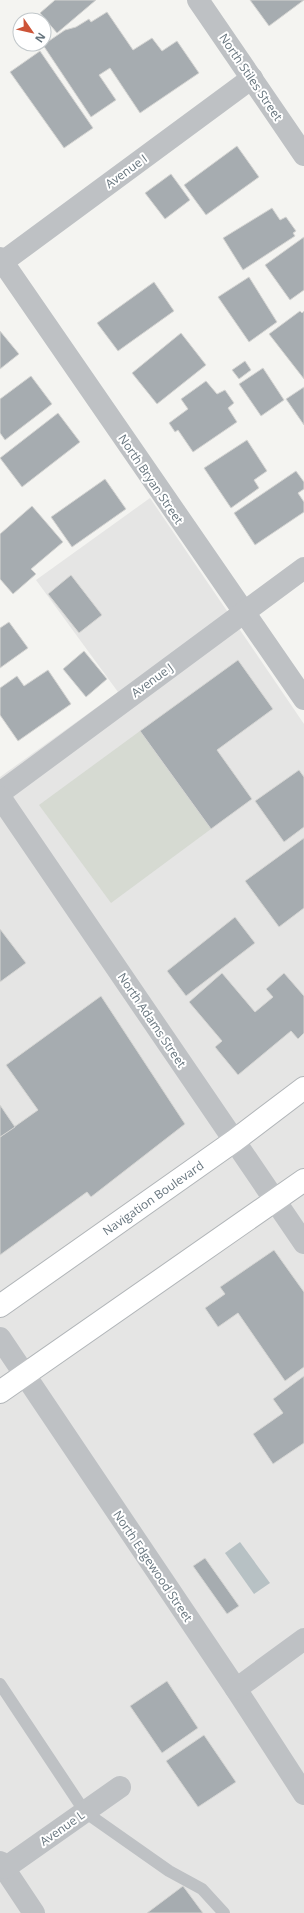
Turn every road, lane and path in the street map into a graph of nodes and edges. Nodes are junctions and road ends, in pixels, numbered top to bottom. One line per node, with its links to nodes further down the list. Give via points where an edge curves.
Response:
1 (198, 0): 2 (street, North Stiles Street)
2 (252, 78): 3 (street, North Stiles Street); 4 (street, Avenue I)
3 (304, 155)
4 (1, 261): 6 (street, North Bryan Street)
5 (304, 568): 6 (street, Avenue J)
6 (243, 613): 7 (street, North Bryan Street); 8 (street, Avenue J)
7 (304, 699)
8 (0, 793)
9 (0, 797): 11 (street, North Adams Street)
10 (304, 1088): 11 (main road, Navigation Boulevard)
11 (234, 1141): 13 (street, North Adams Street); 15 (main road, Navigation Boulevard)
12 (304, 1180): 13 (main road)
13 (275, 1201): 14 (street, North Adams Street); 17 (main road)
14 (304, 1243)
15 (0, 1306)
16 (0, 1338): 17 (street, North Edgewood Street)
17 (24, 1376): 18 (main road); 21 (street, North Edgewood Street)
18 (0, 1392)
19 (304, 1639): 21 (street)
20 (0, 1684): 24 (lane)
21 (236, 1689): 23 (street, North Edgewood Street)
22 (120, 1787): 24 (street, Avenue L)
23 (304, 1794)
24 (85, 1812): 25 (street, Avenue L); 27 (lane, via 169,1871 202,1889)
25 (2, 1865): 26 (street)
26 (34, 1913)
27 (224, 1913)

